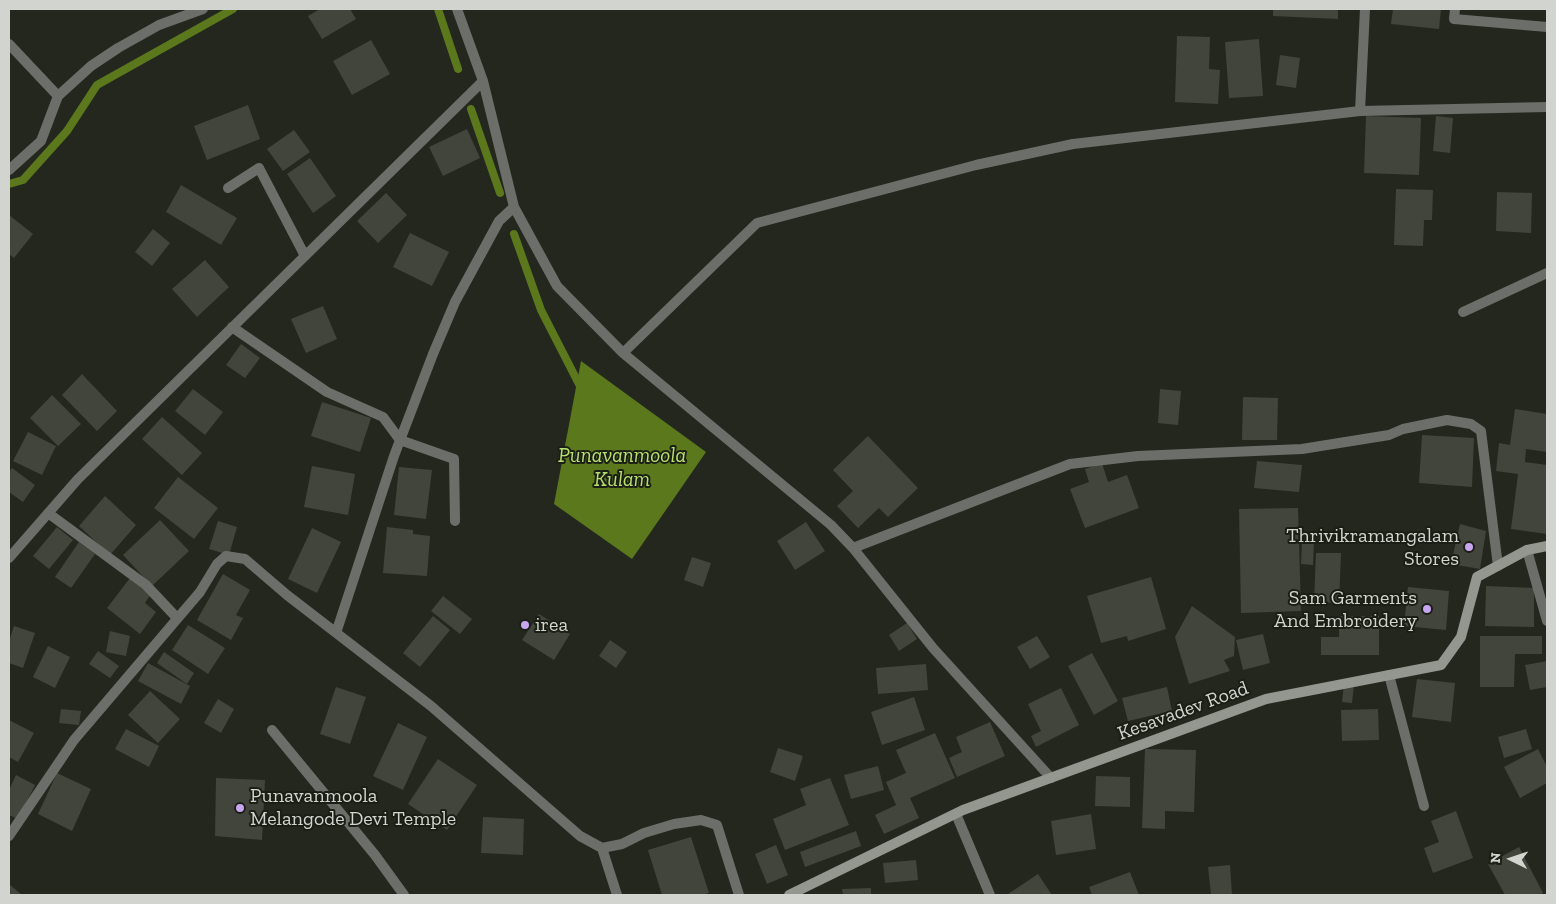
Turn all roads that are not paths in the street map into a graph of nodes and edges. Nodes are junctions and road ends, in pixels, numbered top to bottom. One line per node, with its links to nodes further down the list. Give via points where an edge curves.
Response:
1 (204, 9): 8 (street, via 159,25 118,48 91,66)
2 (457, 9): 7 (street)
3 (1365, 9): 10 (street)
4 (1455, 9): 5 (street, via 1454,19)
5 (1547, 27)
6 (9, 44): 8 (street)
7 (483, 81): 13 (street); 14 (street)
8 (58, 96): 11 (street, via 41,141)
9 (1547, 106): 10 (street)
10 (1360, 111): 18 (street, via 1073,144 976,165 757,223)
11 (9, 170)
12 (228, 188): 14 (street, via 259,168)
13 (514, 207): 18 (street, via 557,286); 19 (street, via 499,222 455,302)
14 (304, 256): 17 (street)
15 (1547, 273): 16 (street)
16 (1463, 312)
17 (232, 327): 19 (street, via 327,392 383,417); 20 (street, via 78,479)
18 (622, 353): 23 (street, via 831,525)
19 (400, 440): 21 (street, via 454,459); 29 (street)
20 (48, 513): 25 (street); 27 (street, via 146,585)
21 (455, 521)
22 (1547, 546): 24 (street, Kesavadev Road)
23 (853, 548): 26 (street, via 1070,464 1138,456 1302,449 1389,435 1447,420 1471,424 1481,431); 32 (street, via 932,648)
24 (1527, 550): 26 (street, Kesavadev Road); 28 (street)
25 (9, 558)
26 (1498, 566): 30 (street, Kesavadev Road, via 1476,577 1461,637 1441,665)
27 (178, 618): 29 (street, via 226,556 245,559); 35 (street, via 74,740)
28 (1547, 621)
29 (336, 633): 36 (street, via 431,706 580,836)
30 (1389, 675): 32 (street, Kesavadev Road, via 1266,698); 33 (street)
31 (272, 730): 37 (street)
32 (1051, 778): 34 (street, Kesavadev Road)
33 (1424, 806)
34 (956, 814): 40 (street, Kesavadev Road); 41 (street)
35 (9, 836)
36 (602, 848): 38 (street); 39 (street, via 622,844 674,824 701,820 716,825)
37 (404, 895)
38 (617, 895)
39 (739, 895)
40 (789, 895)
41 (990, 895)

